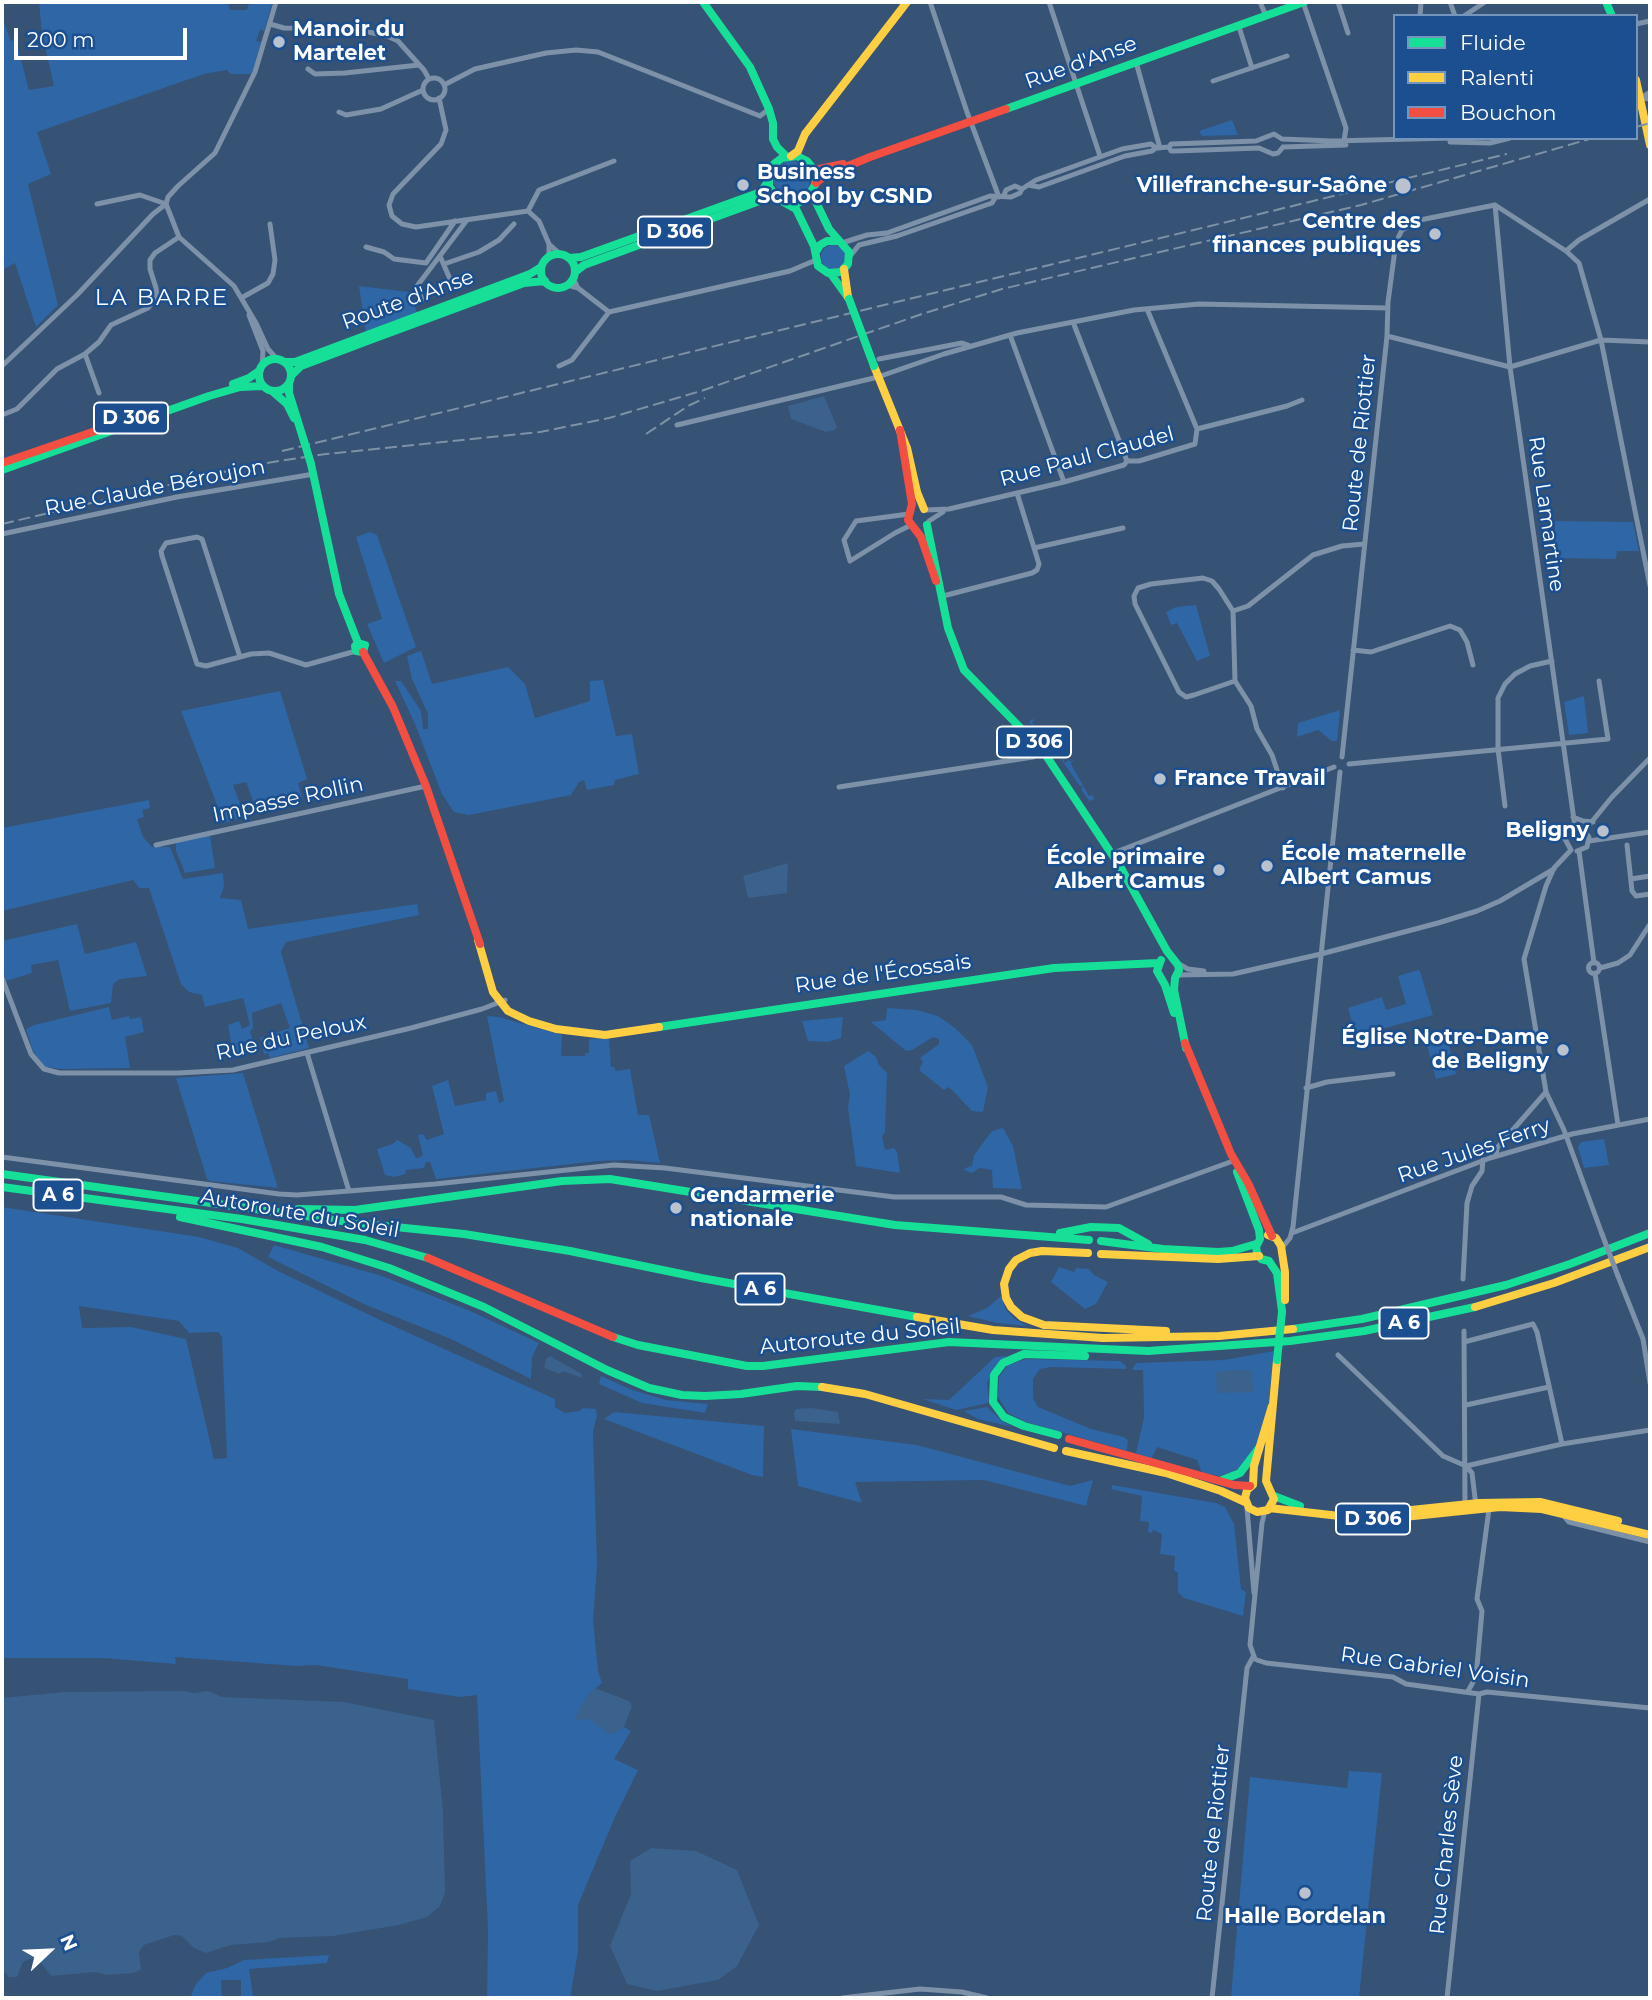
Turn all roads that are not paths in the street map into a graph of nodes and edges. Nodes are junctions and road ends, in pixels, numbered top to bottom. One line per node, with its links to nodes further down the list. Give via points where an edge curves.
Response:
1 (276, 2): 12 (street)
2 (703, 2): 29 (main road, via 750,67)
3 (907, 2): 31 (main road)
4 (930, 2): 32 (street)
5 (1049, 2): 22 (street)
6 (1260, 2): 11 (street)
7 (1303, 2): 11 (main road, Rue d'Anse); 37 (street, via 1346,128)
8 (1338, 2): 14 (street)
9 (1485, 2): 10 (street)
10 (1467, 14)
11 (1266, 16): 13 (main road, Rue d'Anse)
12 (270, 24): 17 (street, via 354,29 387,36 398,41); 58 (street, via 255,72 215,153 178,186)
13 (1238, 27): 16 (main road, Rue d'Anse); 18 (street)
14 (1348, 33)
15 (1287, 57): 18 (street)
16 (1136, 62): 22 (main road, Rue d'Anse); 41 (street)
17 (419, 65): 19 (street, via 345,73 315,74); 20 (street)
18 (1252, 68): 21 (street)
19 (308, 69)
20 (429, 79): 23 (street); 24 (street)
21 (1213, 81)
22 (1076, 84): 32 (main road, Rue d'Anse); 44 (street)
23 (444, 85): 26 (street); 29 (street, via 475,69 576,50 598,52 760,116)
24 (423, 90): 26 (street, via 429,99); 30 (street, via 381,109)
25 (1650, 93): 27 (street)
26 (439, 98): 62 (street, via 446,130 441,144 393,194 389,205 392,216 402,224 416,227)
27 (1638, 99): 28 (street); 38 (main road)
28 (1650, 99)
29 (769, 109): 43 (main road, via 773,139); 48 (main road)
30 (339, 112)
31 (815, 121): 43 (main road, via 798,151); 47 (main road, via 805,145)
32 (970, 121): 45 (main road, Rue d'Anse); 53 (street)
33 (1265, 139): 34 (street, via 1274,134); 39 (street); 42 (street)
34 (1282, 139): 37 (street); 40 (street)
35 (1407, 140): 36 (street); 37 (street); 40 (street)
36 (1480, 140)
37 (1344, 141)
38 (1650, 141)
39 (1169, 147): 41 (street); 42 (street, via 1171,151)
40 (1283, 147): 42 (street, via 1275,154)
41 (1158, 148): 44 (street, via 1142,144); 52 (street, via 1039,187)
42 (1265, 150)
43 (789, 156): 47 (main road); 48 (main road)
44 (1100, 156): 52 (street)
45 (870, 157): 49 (main road, Rue d'Anse); 51 (main road, Rue d'Anse, via 826,175)
46 (614, 161): 60 (street, via 539,190)
47 (807, 161): 49 (main road)
48 (774, 164): 50 (main road)
49 (814, 170): 51 (main road)
50 (769, 180): 54 (main road); 74 (main road, D 306, via 761,192)
51 (814, 187): 56 (main road, via 803,201); 66 (main road, via 814,198)
52 (1025, 187): 53 (street, via 1015,186)
53 (999, 197): 66 (street, via 990,196 887,233); 75 (street, via 897,236 859,245)
54 (778, 199): 56 (main road); 80 (main road, D 306, via 765,199 584,265)
55 (1650, 199): 69 (street)
56 (788, 203): 73 (main road, via 798,213)
57 (97, 204): 58 (street, via 140,195)
58 (166, 204): 65 (street); 99 (street)
59 (1495, 205): 69 (street); 87 (street, Route de Riottier, via 1420,220 1402,230 1396,242); 101 (street, Rue Lamartine)
60 (528, 211): 61 (street); 67 (street, via 539,221)
61 (467, 220): 62 (street); 71 (street)
62 (455, 221): 68 (street, via 426,263 394,259)
63 (270, 224): 83 (street, via 273,274 268,283)
64 (514, 224): 76 (street, via 479,253)
65 (179, 237): 83 (street); 96 (street, via 150,260 155,300 111,325)
66 (840, 242): 73 (main road, via 823,243); 75 (main road)
67 (549, 244): 70 (street); 72 (street)
68 (366, 247)
69 (1566, 251): 93 (street, via 1579,263)
70 (560, 254): 72 (main road); 74 (main road)
71 (440, 256): 76 (street); 85 (street, via 417,286)
72 (549, 256): 77 (main road)
73 (816, 256): 79 (main road, via 821,270); 89 (street, via 790,271)
74 (569, 258): 80 (main road, via 574,265)
75 (849, 259): 78 (main road)
76 (444, 264): 82 (street)
77 (541, 267): 81 (main road); 97 (main road, Route d'Anse, via 295,362)
78 (844, 269): 79 (main road); 84 (main road)
79 (831, 274): 84 (main road)
80 (572, 278): 81 (main road, via 555,287); 89 (street)
81 (545, 282): 104 (main road, Route d'Anse, via 524,283 301,366)
82 (453, 286)
83 (243, 297): 86 (street)
84 (849, 299): 98 (main road, bridge)
85 (422, 300)
86 (246, 306): 97 (street, via 268,349); 102 (street, via 262,351)
87 (1388, 308): 88 (street, via 1199,304); 92 (street, Route de Riottier)
88 (1147, 309): 90 (street); 111 (street)
89 (610, 312): 100 (street, via 572,360)
90 (1073, 322): 91 (street); 114 (street)
91 (1010, 335): 95 (street); 118 (street)
92 (1387, 336): 101 (street); 127 (street, Route de Riottier)
93 (1601, 340): 94 (street); 101 (street); 129 (street)
94 (1650, 342)
95 (970, 346): 98 (street, via 962,343); 103 (street)
96 (85, 354): 107 (street); 109 (street, via 57,369 17,408)
97 (281, 360): 102 (main road, via 268,360); 104 (main road)
98 (877, 363): 103 (main road)
99 (2, 366)
100 (559, 366)
101 (1510, 367): 135 (street, Rue Lamartine)
102 (260, 369): 105 (main road); 115 (main road, D 306, via 249,378)
103 (878, 377): 110 (street); 112 (main road)
104 (290, 379): 106 (main road, via 282,390); 113 (main road, via 289,393)
105 (264, 386): 106 (main road); 116 (main road, D 306, via 209,396)
106 (272, 391): 113 (main road, via 287,404)
107 (99, 393)
108 (1302, 400): 111 (street, Rue Paul Claudel)
109 (2, 415)
110 (677, 425)
111 (1197, 429): 114 (street, Rue Paul Claudel, via 1197,440 1190,446)
112 (900, 430): 121 (main road); 122 (main road, via 912,504)
113 (304, 439): 117 (main road, bridge)
114 (1127, 461): 118 (street, Rue Paul Claudel)
115 (2, 463)
116 (2, 470)
117 (314, 474): 126 (street, Rue Claude Béroujon); 132 (main road, via 339,594)
118 (1064, 482): 119 (street, Rue Paul Claudel)
119 (1017, 493): 120 (street, Rue Paul Claudel); 128 (street)
120 (949, 509): 121 (street, Rue Paul Claudel); 123 (street, Rue Paul Claudel)
121 (925, 510): 122 (main road, via 915,508); 123 (main road)
122 (909, 513): 124 (main road); 124 (street, via 856,521 844,540 850,561 904,527)
123 (928, 523): 124 (main road); 130 (main road, D 306)
124 (913, 527): 130 (main road, D 306, via 921,537)
125 (1124, 528): 128 (street)
126 (2, 534)
127 (1364, 544): 131 (street, via 1313,555 1248,606); 133 (street, Route de Riottier)
128 (1034, 548): 130 (street, via 1039,564 1032,573)
129 (1650, 586)
130 (941, 596): 141 (main road, D 306, via 964,670)
131 (1233, 611): 137 (street); 137 (street, via 1212,581 1203,578 1151,584 1138,588 1134,596 1179,692 1194,695)
132 (359, 649): 134 (street, via 306,665 269,653); 147 (main road, via 393,707)
133 (1353, 650): 136 (street, via 1371,652 1450,626 1460,630); 142 (street, Route de Riottier)
134 (240, 657): 134 (street, via 197,664 162,556 166,543 202,539)
135 (1552, 661): 139 (street, Rue Lamartine); 140 (street, via 1531,666 1505,684 1496,709)
136 (1473, 665)
137 (1236, 681): 149 (street, via 1251,706)
138 (1599, 681): 139 (street, via 1608,739)
139 (1564, 743): 140 (street); 151 (street, Rue Lamartine)
140 (1499, 749): 144 (street); 150 (street)
141 (1042, 751): 148 (street, via 1033,757); 161 (main road, D 306)
142 (1342, 757): 144 (street); 145 (street, via 1335,760)
143 (1650, 758): 152 (street)
144 (1349, 764): 146 (street)
145 (1334, 767): 146 (street); 149 (street)
146 (1340, 772): 170 (street)
147 (426, 786): 157 (street, Impasse Rollin); 181 (main road)
148 (839, 787)
149 (1283, 788): 161 (street)
150 (1505, 806)
151 (1573, 817): 152 (street); 153 (street, Rue Lamartine)
152 (1593, 822): 154 (street)
153 (1575, 827): 154 (street); 159 (street, via 1565,839)
154 (1586, 830): 156 (street)
155 (1650, 832): 156 (street)
156 (1589, 841): 160 (street)
157 (156, 845)
158 (1627, 845): 164 (street)
159 (1571, 850): 160 (street); 162 (street)
160 (1578, 851): 173 (street)
161 (1111, 854): 166 (main road, D 306)
162 (1554, 868): 165 (street); 167 (street)
163 (1650, 876): 164 (street)
164 (1631, 879): 168 (street, via 1636,895)
165 (1530, 884): 167 (street); 170 (street, via 1477,911)
166 (1132, 889): 171 (main road, D 306); 172 (main road, D 306, via 1157,944)
167 (1544, 890): 186 (street, via 1524,959)
168 (1650, 894)
169 (1650, 924): 175 (street, via 1625,959)
170 (1321, 954): 176 (street, via 1233,974); 185 (street)
171 (1175, 961): 172 (main road, via 1167,958); 176 (street, via 1188,969); 179 (main road, via 1179,967)
172 (1160, 962): 174 (main road, Rue de l'Écossais); 178 (main road)
173 (1594, 962): 175 (street); 177 (street, via 1589,968)
174 (1138, 965): 178 (main road, Rue de l'Écossais); 181 (main road, Rue de l'Écossais, via 1055,968 606,1031 557,1025 522,1014)
175 (1600, 968): 177 (street)
176 (1218, 973): 179 (street)
177 (1595, 973): 188 (street)
178 (1160, 977): 179 (main road); 182 (main road)
179 (1176, 977): 182 (main road, via 1174,990)
180 (2, 978): 183 (street, Rue du Peloux, via 38,1065 59,1073 218,1071)
181 (503, 1002): 183 (street, Rue du Peloux)
182 (1186, 1048): 192 (main road)
183 (307, 1053): 197 (street)
184 (1393, 1074): 185 (street)
185 (1306, 1088): 199 (street)
186 (1546, 1092): 189 (street); 190 (street, via 1497,1148)
187 (1650, 1119): 188 (street, Rue Jules Ferry)
188 (1618, 1125): 189 (street, Rue Jules Ferry)
189 (1566, 1136): 190 (street, Rue Jules Ferry); 220 (street, bridge)
190 (1496, 1156): 193 (street, Rue Jules Ferry)
191 (2, 1157): 197 (street, via 279,1194)
192 (1232, 1157): 197 (street, via 1106,1208 1026,1205 1002,1197 894,1197 614,1164); 202 (main road); 205 (main road, via 1258,1225)
193 (1480, 1162): 199 (street, Rue Jules Ferry, via 1302,1231); 213 (street, via 1482,1171 1466,1208)
194 (2, 1174): 195 (main road, Autoroute du Soleil / A 6)
195 (86, 1185): 201 (main road, via 294,1209 340,1210 610,1179 895,1225); 216 (main road, Autoroute du Soleil / A 6, via 570,1251 1011,1332 1149,1338)
196 (2, 1186): 198 (main road, Autoroute du Soleil / A 6)
197 (349, 1191)
198 (114, 1203): 217 (main road, Autoroute du Soleil / A 6, via 328,1233 401,1249 452,1266 612,1337 747,1366 949,1342 1149,1351); 230 (main road, via 283,1238 389,1268 484,1307 649,1388 705,1396 831,1387)
199 (1292, 1229): 202 (street); 208 (street)
200 (1650, 1233): 216 (main road, Autoroute du Soleil / A 6, via 1464,1297 1362,1319)
201 (1048, 1235): 203 (main road); 207 (main road, via 1091,1227 1119,1228)
202 (1274, 1237): 205 (main road); 208 (main road)
203 (1089, 1240)
204 (1101, 1241): 207 (main road)
205 (1258, 1241): 207 (main road, via 1225,1252); 211 (main road)
206 (1650, 1247): 217 (main road, Autoroute du Soleil / A 6, via 1489,1303)
207 (1155, 1248)
208 (1280, 1251): 212 (main road); 214 (main road, via 1286,1288)
209 (1088, 1254): 216 (main road, via 1042,1251 1016,1260 1004,1284 1011,1307 1027,1320 1069,1327)
210 (1101, 1254): 211 (main road, via 1219,1259)
211 (1259, 1256): 212 (main road)
212 (1269, 1261): 214 (main road, via 1278,1273)
213 (1463, 1279)
214 (1282, 1312): 224 (main road, bridge)
215 (1464, 1331): 218 (street)
216 (1262, 1332)
217 (1327, 1336): 226 (main road, via 1173,1356 1024,1354 1003,1363 992,1384 997,1410 1012,1422)
218 (1464, 1342): 222 (street, via 1533,1324); 223 (street)
219 (1338, 1355): 232 (street, via 1443,1456)
220 (1649, 1360): 221 (street)
221 (1650, 1383)
222 (1549, 1387): 223 (street); 228 (street)
223 (1466, 1405): 232 (street)
224 (1272, 1406): 229 (main road); 235 (main road)
225 (1650, 1430): 228 (street)
226 (1058, 1436)
227 (1069, 1439): 233 (main road)
228 (1562, 1444): 232 (street)
229 (1259, 1447): 233 (main road, via 1240,1473); 234 (main road)
230 (1054, 1448)
231 (1066, 1451): 237 (main road, via 1166,1473)
232 (1466, 1466): 238 (street, via 1472,1473); 239 (street)
233 (1220, 1480): 234 (main road)
234 (1251, 1486): 235 (main road); 237 (main road, via 1245,1493)
235 (1269, 1487): 236 (main road)
236 (1274, 1496): 239 (main road, D 306, via 1296,1505 1350,1514); 241 (main road)
237 (1246, 1503): 241 (main road, via 1257,1512); 246 (street, Route de Riottier)
238 (1476, 1506): 239 (main road, D 306); 240 (main road, D 306); 243 (main road, D 306, via 1540,1502)
239 (1465, 1507): 241 (main road, D 306, via 1360,1519)
240 (1489, 1508): 242 (main road, D 306); 248 (street, via 1477,1599 1482,1611 1476,1677)
241 (1267, 1509): 246 (street, Route de Riottier)
242 (1562, 1512): 244 (main road, D 306); 245 (street, via 1569,1521)
243 (1650, 1529)
244 (1650, 1535)
245 (1650, 1542)
246 (1255, 1602): 247 (street, Route de Riottier, via 1250,1645)
247 (1255, 1659): 248 (street, Rue Gabriel Voisin); 253 (street, Route de Riottier, via 1248,1663)
248 (1468, 1691): 249 (street, Rue Gabriel Voisin)
249 (1479, 1694): 250 (street, Rue Gabriel Voisin); 254 (street, Rue Charles Sève)
250 (1650, 1708)
251 (842, 1998): 252 (street, via 920,1989)
252 (987, 1998)
253 (1213, 1998)
254 (1447, 1998)

